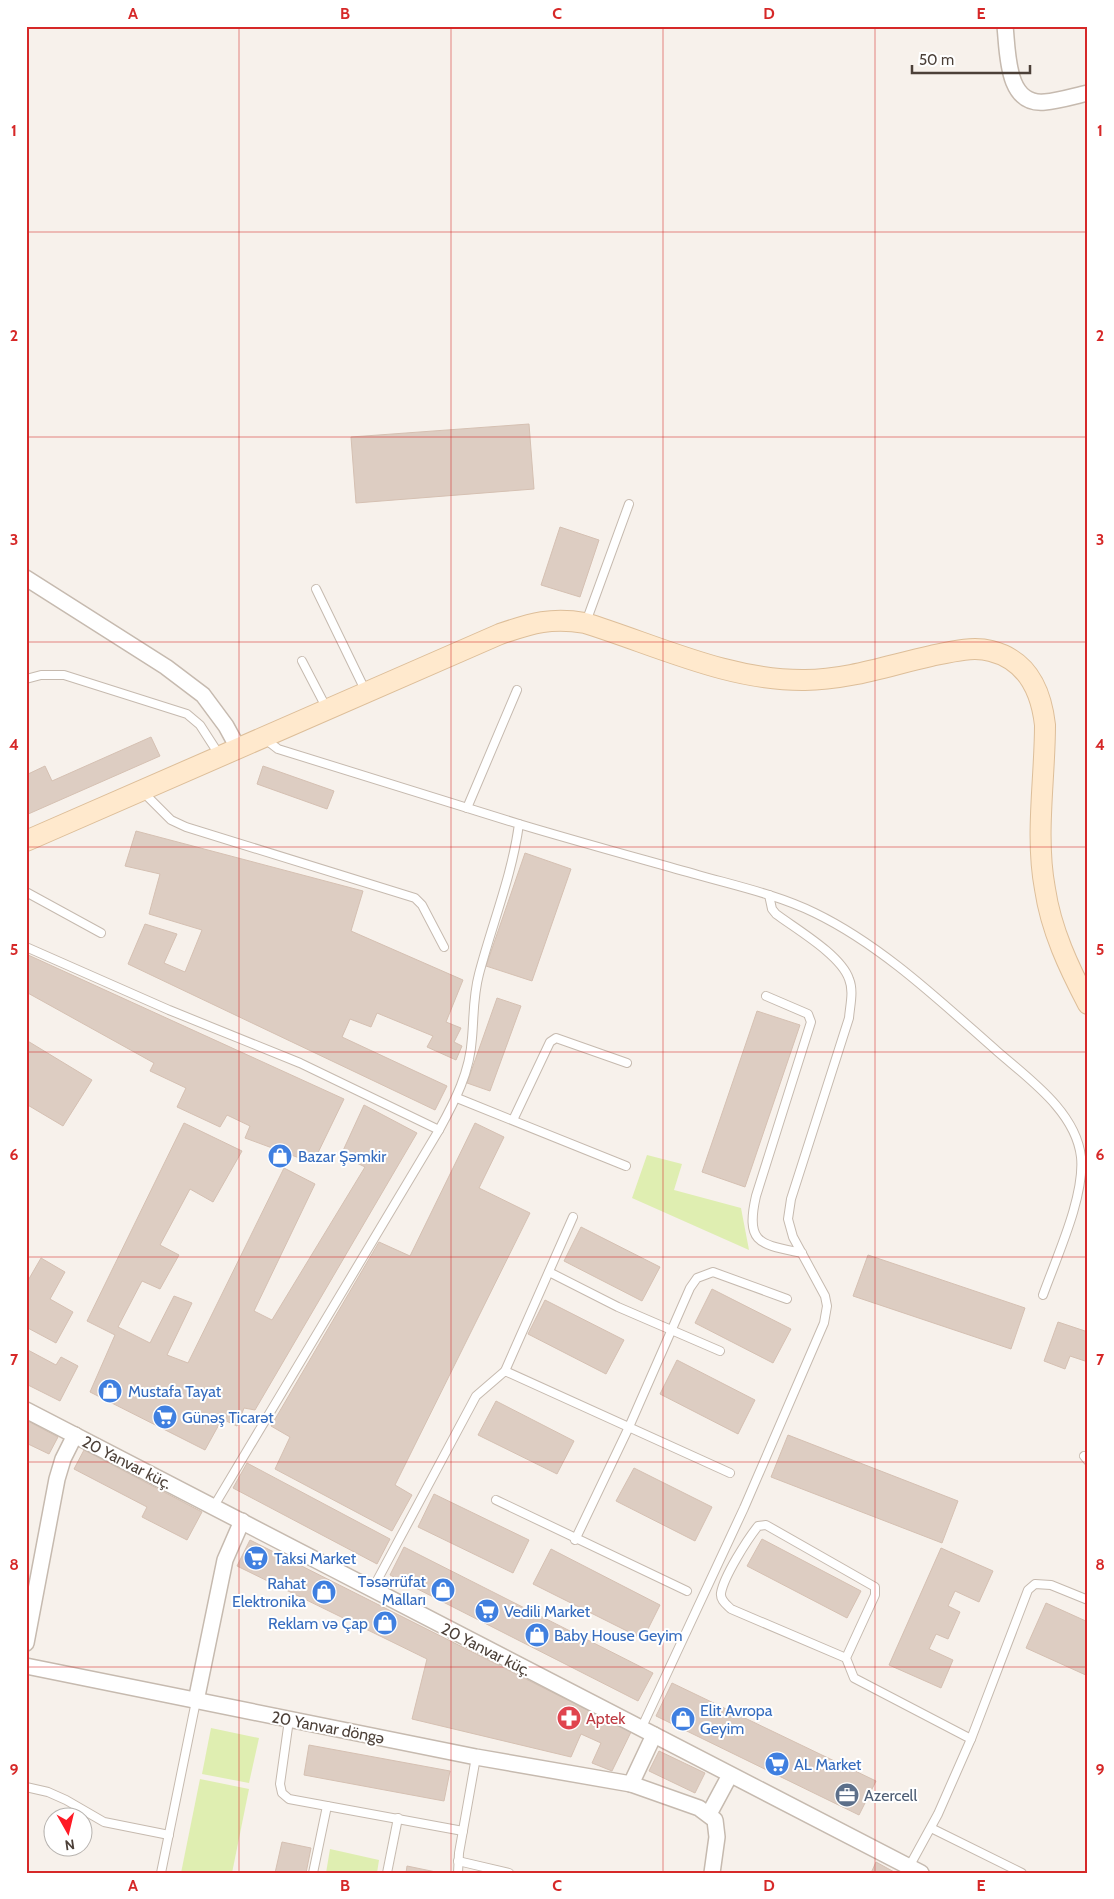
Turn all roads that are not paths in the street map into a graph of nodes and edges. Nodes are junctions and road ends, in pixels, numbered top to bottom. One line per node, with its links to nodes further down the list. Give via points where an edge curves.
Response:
1 (1004, 26): 2 (street, via 1012,78 1018,92 1030,101 1045,103)
2 (1088, 93)
3 (629, 504): 6 (lane)
4 (26, 578): 13 (street, via 166,667 203,695 226,726)
5 (316, 589): 10 (lane)
6 (585, 623): 10 (street, via 553,620 528,624); 24 (street, via 692,659 777,678 804,680 846,676 956,651 974,650 990,650 1020,665 1038,691 1045,724 1044,888 1060,944)
7 (302, 661): 11 (lane)
8 (26, 679): 13 (lane, via 41,674 64,675 187,714)
9 (517, 690): 15 (lane)
10 (366, 692): 11 (street)
11 (327, 709): 13 (street)
12 (269, 742): 15 (lane, via 278,750)
13 (229, 752): 14 (street)
14 (141, 790): 17 (street); 22 (lane, via 171,820 186,827 415,898 422,905)
15 (467, 808): 16 (lane)
16 (519, 824): 19 (lane); 26 (lane, via 510,872 479,974 472,1040)
17 (26, 841)
18 (26, 892): 20 (lane)
19 (769, 895): 31 (lane, via 776,914 836,960 849,978 852,995 849,1018 791,1199 788,1219); 33 (lane, via 815,913 896,965 1032,1082 1054,1104 1070,1127 1081,1155 1081,1177)
20 (101, 933)
21 (26, 947): 28 (lane, via 300,1063)
22 (444, 948)
23 (766, 996): 31 (lane, via 808,1014 811,1022 756,1196 753,1228 757,1238 766,1245)
24 (1088, 1004)
25 (627, 1063): 27 (lane, via 556,1038 550,1042)
26 (457, 1098): 27 (lane); 28 (lane)
27 (513, 1120): 29 (lane)
28 (439, 1130): 43 (lane)
29 (626, 1166)
30 (573, 1217): 32 (lane)
31 (802, 1253): 54 (lane, via 824,1296 827,1306 824,1323)
32 (549, 1272): 35 (lane); 37 (lane)
33 (1043, 1295)
34 (786, 1299): 35 (lane, via 712,1272 706,1273 697,1278 690,1288)
35 (672, 1330): 36 (lane); 39 (lane)
36 (720, 1351)
37 (505, 1371): 39 (lane); 46 (lane, via 476,1396)
38 (26, 1410): 40 (street, 20 Yanvar küç.)
39 (629, 1427): 41 (lane); 45 (lane)
40 (75, 1435): 43 (street, 20 Yanvar küç.); 49 (street, via 57,1479)
41 (730, 1473)
42 (496, 1500): 45 (lane)
43 (214, 1506): 44 (street, 20 Yanvar küç.)
44 (242, 1521): 46 (street, 20 Yanvar küç.); 52 (street, via 225,1560)
45 (575, 1540): 47 (lane)
46 (372, 1590): 54 (street, 20 Yanvar küç.)
47 (687, 1591)
48 (1088, 1600): 55 (lane, via 1051,1585 1035,1584 1028,1590)
49 (26, 1643)
50 (846, 1658): 50 (lane, via 731,1609 723,1601 721,1593 726,1582 745,1542 758,1526 773,1528 875,1587 875,1595); 55 (lane, via 854,1678)
51 (26, 1666): 52 (street, 20 Yanvar döngə)
52 (196, 1701): 53 (street, 20 Yanvar döngə); 65 (lane)
53 (289, 1720): 56 (street, 20 Yanvar döngə); 60 (lane, via 280,1784 282,1793 289,1799)
54 (647, 1732): 57 (street, 20 Yanvar küç.); 58 (street)
55 (971, 1739): 63 (lane)
56 (476, 1757): 58 (street, 20 Yanvar döngə); 64 (lane)
57 (730, 1775): 61 (street); 67 (street, 20 Yanvar küç.)
58 (631, 1784): 61 (street, 20 Yanvar döngə)
59 (26, 1787): 65 (lane, via 57,1796 104,1822)
60 (327, 1806): 62 (lane); 69 (lane)
61 (709, 1814): 73 (street, via 717,1827)
62 (398, 1818): 64 (lane); 70 (lane)
63 (931, 1828): 67 (lane); 74 (lane)
64 (463, 1831): 66 (lane)
65 (169, 1835): 68 (lane)
66 (458, 1861): 71 (lane); 72 (lane)
67 (915, 1870)
68 (161, 1873)
69 (314, 1873)
70 (387, 1873)
71 (458, 1873)
72 (509, 1873)
73 (712, 1873)
74 (1022, 1873)

